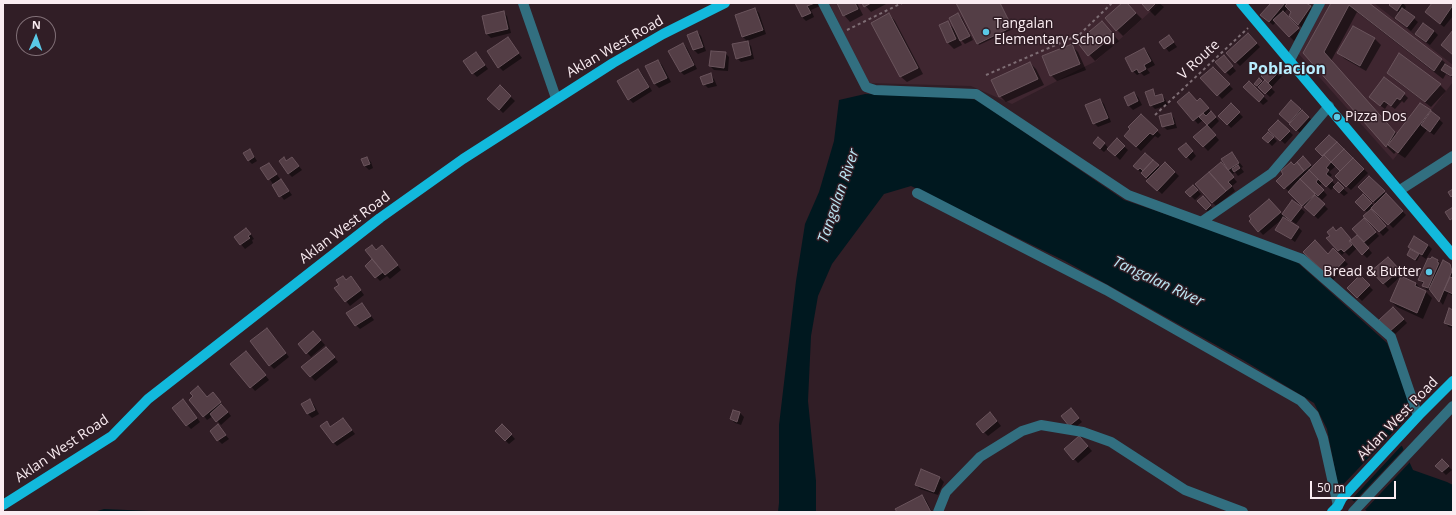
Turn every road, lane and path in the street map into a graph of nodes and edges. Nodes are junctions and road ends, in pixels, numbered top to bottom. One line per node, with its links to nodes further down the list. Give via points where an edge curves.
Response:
1 (522, 3): 12 (street)
2 (725, 3): 12 (main road, Aklan West Road, via 663,34)
3 (823, 3): 9 (street)
4 (902, 3): 9 (path)
5 (1112, 3): 11 (path, via 1079,35)
6 (1241, 3): 8 (main road)
7 (1320, 3): 10 (street)
8 (1256, 20): 10 (main road); 14 (path, V Route)
9 (839, 34): 18 (street, via 866,87 875,90 976,94 1128,195)
10 (1290, 60): 13 (main road)
11 (986, 75)
12 (556, 98): 23 (main road, Aklan West Road, via 463,158 380,218 148,399 112,436)
13 (1329, 106): 16 (main road); 18 (street, via 1272,173)
14 (1155, 115)
15 (1453, 156): 16 (street)
16 (1400, 190): 19 (main road)
17 (917, 193): 24 (street, via 1106,290 1301,400 1314,415 1323,438)
18 (1201, 222): 22 (street, via 1302,259 1391,337)
19 (1453, 255)
20 (1453, 381): 22 (main road, Aklan West Road)
21 (1453, 406): 27 (street)
22 (1418, 416): 24 (main road, Aklan West Road)
23 (3, 505)
24 (1337, 505)
25 (938, 512): 26 (street, via 946,492 980,457 1022,430 1041,425 1083,432 1111,442 1185,490)
26 (1243, 512)
27 (1353, 512)

